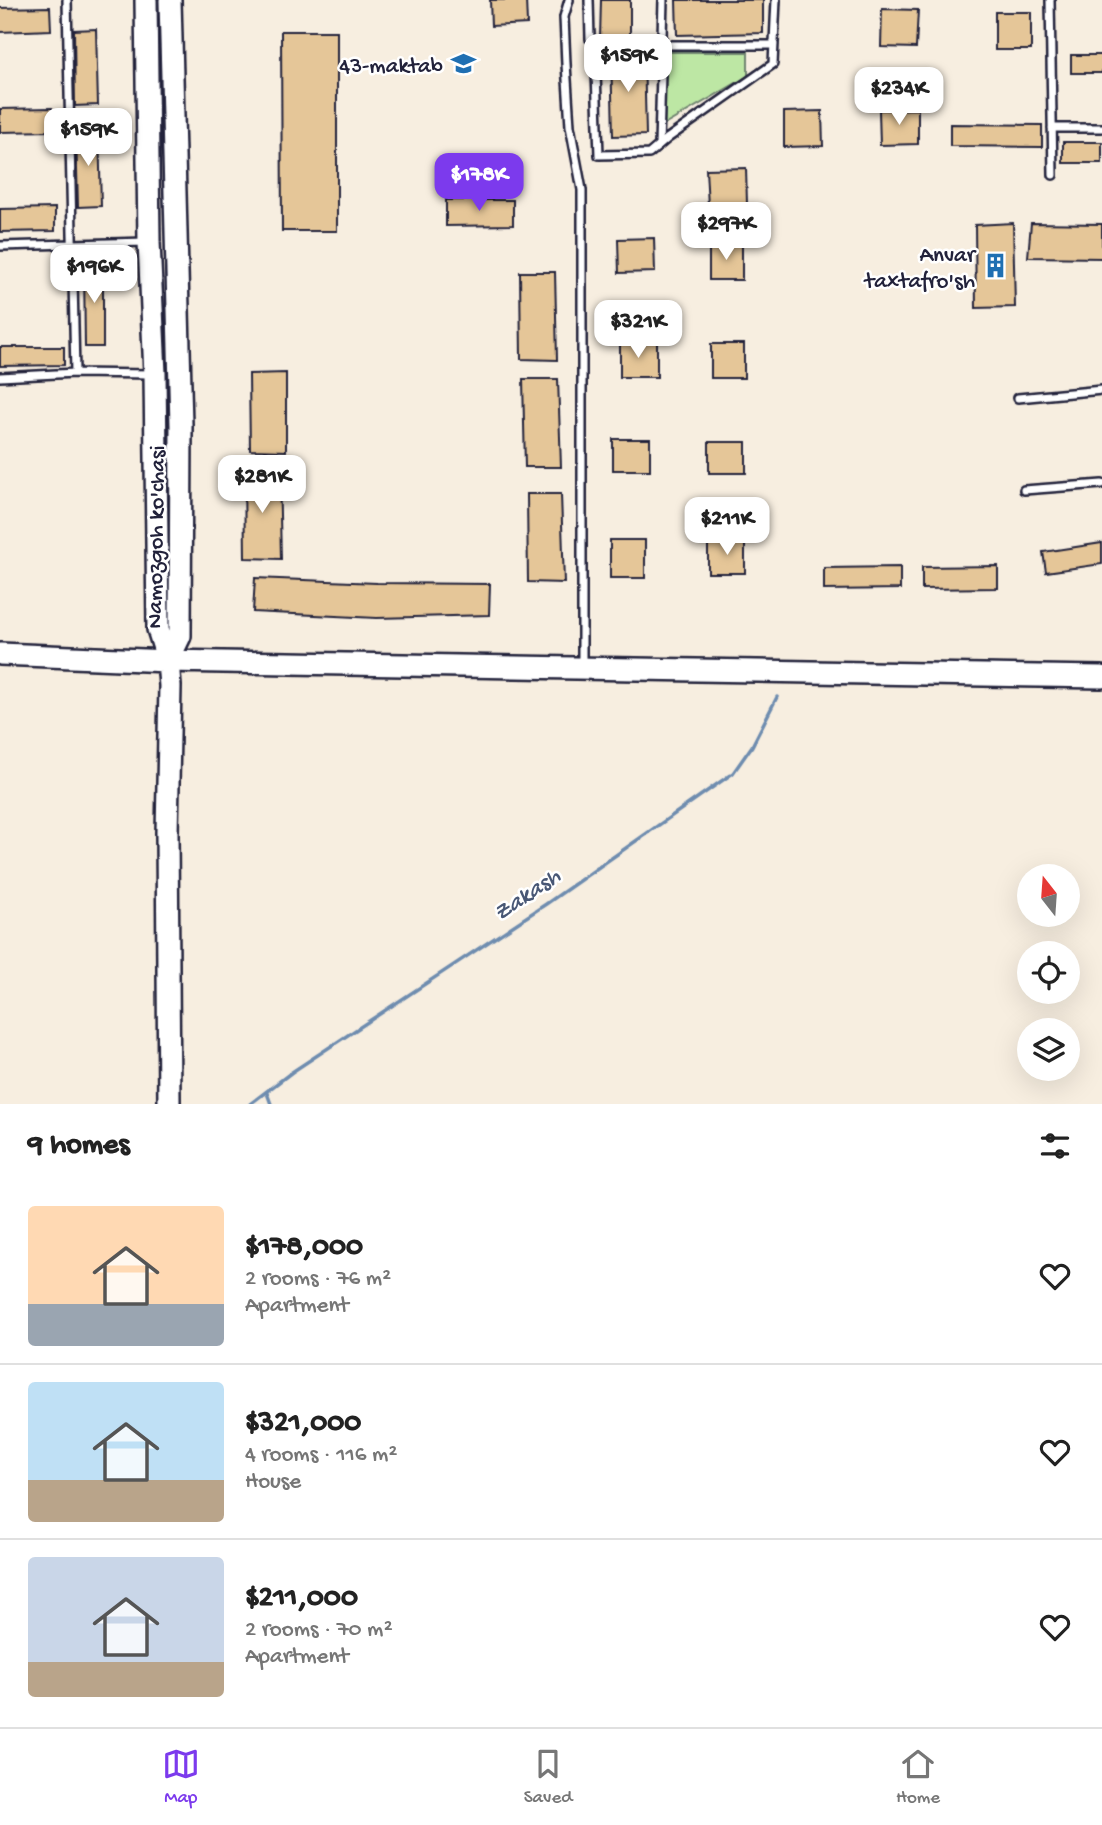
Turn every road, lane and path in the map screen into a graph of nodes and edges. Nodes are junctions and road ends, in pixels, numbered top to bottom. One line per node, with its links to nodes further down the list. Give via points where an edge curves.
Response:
1 (67, 0): 17 (lane)
2 (146, 0): 16 (main road, Namozgoh ko'chasi)
3 (170, 0): 27 (main road, Namozgoh ko'chasi, via 181,597 180,636)
4 (569, 0): 28 (lane, via 564,17 570,126 582,190)
5 (589, 0): 9 (lane)
6 (663, 0): 10 (lane)
7 (776, 0): 11 (lane)
8 (1050, 0): 12 (lane)
9 (590, 39)
10 (661, 45): 11 (lane); 14 (lane); 14 (lane, via 595,45 599,155 649,154)
11 (774, 45): 14 (lane, via 773,64)
12 (1052, 128): 13 (lane); 15 (lane)
13 (1102, 128)
14 (659, 145)
15 (1053, 175)
16 (149, 242): 17 (lane); 20 (main road, Namozgoh ko'chasi)
17 (73, 244): 18 (lane); 19 (lane)
18 (0, 246)
19 (75, 373): 20 (lane); 21 (lane)
20 (155, 374): 27 (main road, Namozgoh ko'chasi, via 158,629)
21 (0, 377)
22 (1102, 390): 23 (lane)
23 (1018, 398)
24 (1102, 484): 25 (lane)
25 (1024, 490)
26 (0, 654): 27 (main road)
27 (168, 661): 28 (main road); 30 (main road)
28 (582, 669): 29 (main road)
29 (1102, 677)
30 (169, 1104)

